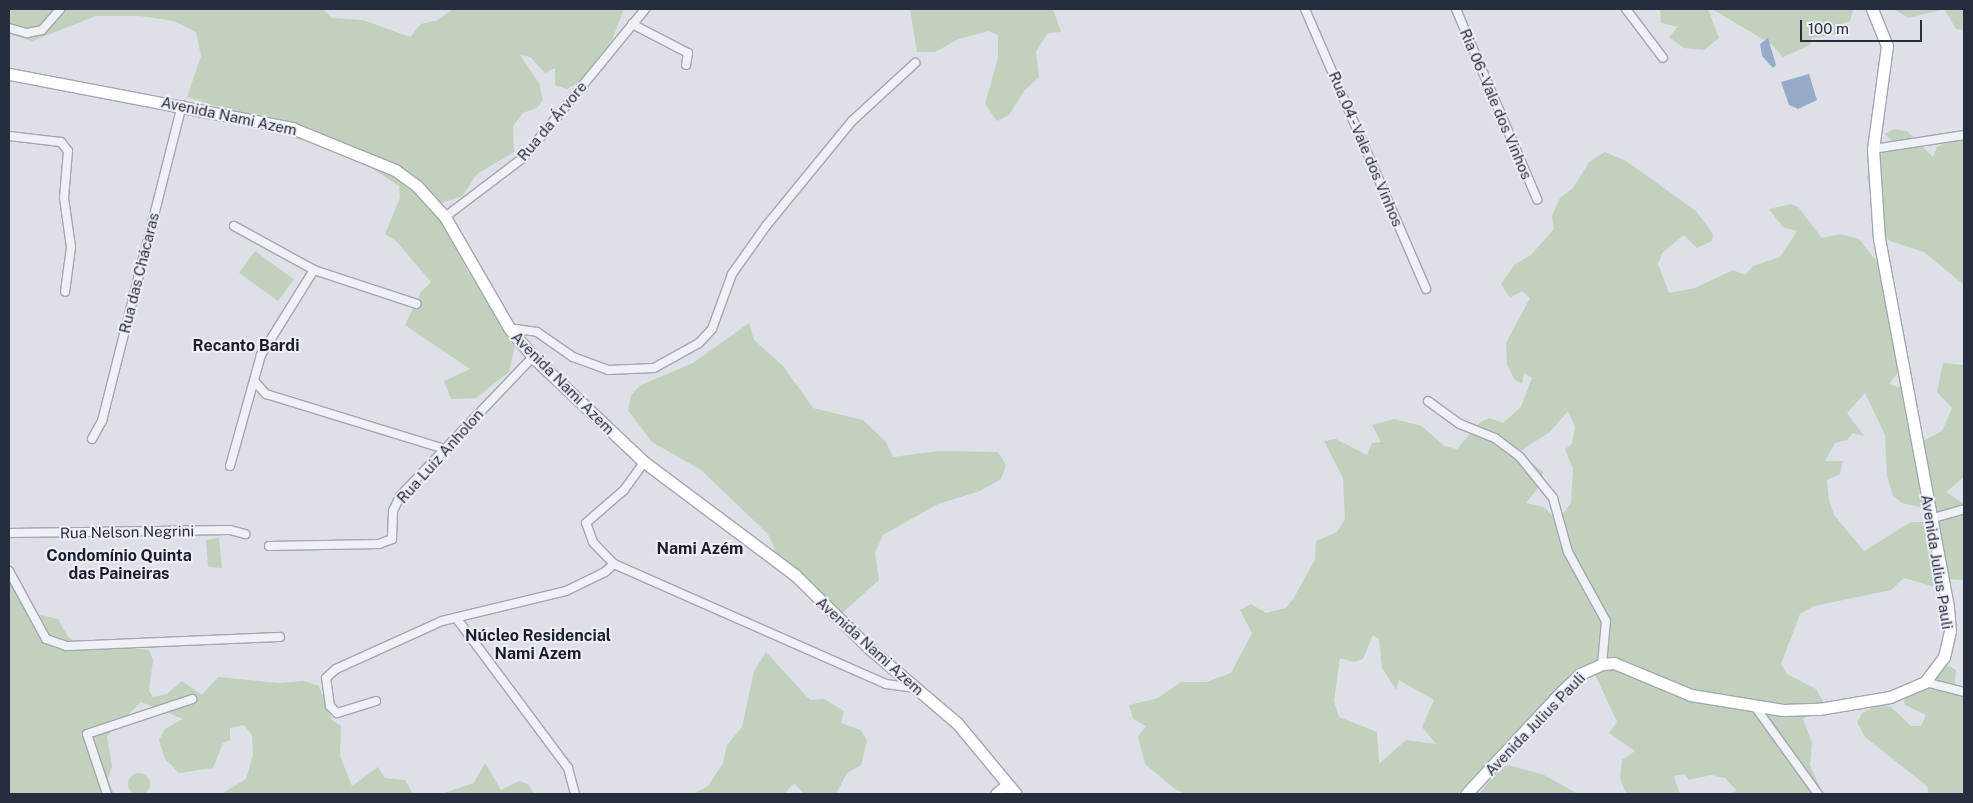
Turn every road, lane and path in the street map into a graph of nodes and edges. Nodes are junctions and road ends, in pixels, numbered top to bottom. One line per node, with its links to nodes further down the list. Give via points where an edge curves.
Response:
1 (60, 9): 8 (street, via 42,30 27,33)
2 (644, 9): 7 (street, Rua da Árvore)
3 (1305, 9): 21 (street, Rua 04 - Vale dos Vinhos)
4 (1456, 9): 17 (street, Ria 06 - Vale dos Vinhos)
5 (1626, 9): 9 (street)
6 (1872, 9): 16 (street, Avenida Julius Pauli, via 1887,46)
7 (632, 24): 11 (street, via 688,53); 18 (street, Rua da Árvore, via 524,157)
8 (9, 28)
9 (1663, 58)
10 (916, 63): 24 (street, via 852,121 766,226 732,274 712,328 700,343 654,368 608,370 573,357 537,332)
11 (686, 65)
12 (9, 74): 13 (street, Avenida Nami Azem)
13 (182, 105): 18 (street, Avenida Nami Azem, via 292,128 358,154 418,186); 28 (street, Rua das Chácaras, via 102,421)
14 (1964, 135): 16 (street)
15 (9, 136): 22 (street, via 61,142 68,151 64,198 71,247)
16 (1873, 149): 33 (street, Avenida Julius Pauli, via 1885,281 1916,418)
17 (1537, 199)
18 (445, 217): 24 (street, Avenida Nami Azem)
19 (234, 226): 20 (street)
20 (314, 270): 23 (street); 26 (street, via 261,355)
21 (1426, 289)
22 (65, 292)
23 (417, 304)
24 (509, 328): 25 (street, Avenida Nami Azem)
25 (533, 357): 29 (street, Rua Luiz Anholon); 30 (street, Avenida Nami Azem)
26 (256, 383): 29 (street, via 266,394); 31 (street, via 248,396)
27 (1428, 401): 41 (street, via 1460,424 1495,438 1520,457 1554,498 1568,552 1606,621)
28 (92, 439)
29 (445, 449): 36 (street, Rua Luiz Anholon, via 400,496 394,511 392,539 386,542)
30 (644, 462): 37 (street, via 624,490 586,522 594,542); 43 (street, Avenida Nami Azem, via 795,575)
31 (230, 466)
32 (1964, 509): 33 (street)
33 (1930, 519): 42 (street, Avenida Julius Pauli, via 1950,631 1944,657)
34 (9, 533): 35 (street, Rua Nelson Negrini, via 230,530)
35 (245, 534)
36 (268, 546)
37 (614, 564): 39 (street, via 566,591); 43 (street, via 886,684)
38 (9, 571): 40 (street, via 46,639 66,646)
39 (457, 619): 46 (street, via 412,633 336,669 326,678 330,706 337,713); 50 (street, via 568,768)
40 (280, 637)
41 (1602, 664): 47 (street, Avenida Julius Pauli, via 1614,664 1691,695); 53 (street, Avenida Julius Pauli, via 1568,686)
42 (1925, 682): 44 (street); 47 (street, Avenida Julius Pauli, via 1890,697 1849,706)
43 (916, 688): 48 (street, Avenida Nami Azem, via 957,723)
44 (1964, 692)
45 (192, 699): 49 (street, via 87,734)
46 (376, 701)
47 (1756, 708): 54 (street)
48 (1006, 786): 51 (street); 52 (street, Avenida Nami Azem)
49 (107, 794)
50 (575, 794)
51 (996, 794)
52 (1016, 794)
53 (1466, 794)
54 (1818, 794)

